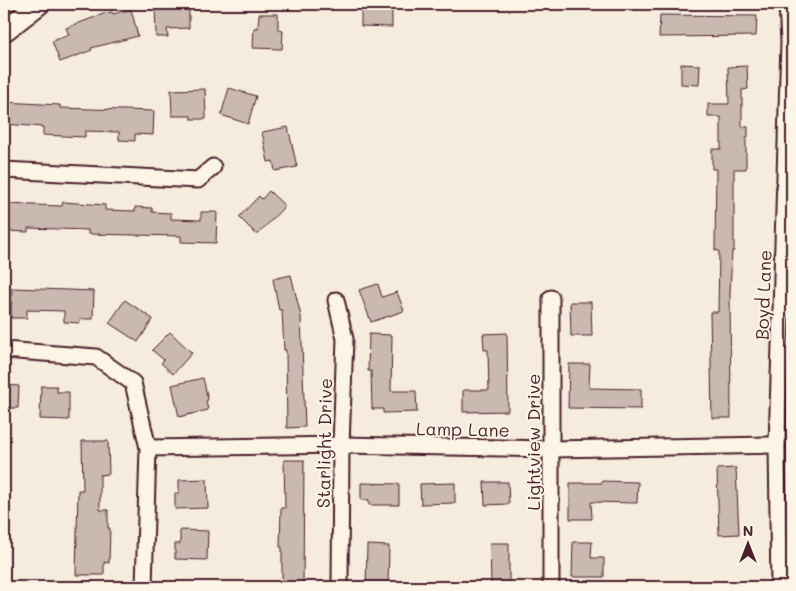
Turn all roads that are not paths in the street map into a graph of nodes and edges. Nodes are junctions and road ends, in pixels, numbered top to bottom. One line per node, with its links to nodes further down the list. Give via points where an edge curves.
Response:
1 (39, 4): 3 (street)
2 (788, 4): 10 (street, Boyd Lane)
3 (4, 31)
4 (213, 167): 5 (street, via 198,180)
5 (4, 170)
6 (551, 298): 12 (street, Lightview Drive)
7 (336, 300): 9 (street, Starlight Drive, via 345,339)
8 (4, 350): 11 (street, via 96,357 133,383)
9 (341, 445): 11 (street, Lamp Lane); 12 (street, Lamp Lane); 15 (street, Starlight Drive)
10 (778, 445): 12 (street, Lamp Lane); 16 (street, Boyd Lane)
11 (148, 448): 14 (street)
12 (551, 449): 13 (street, Lightview Drive)
13 (551, 586)
14 (144, 587)
15 (340, 587)
16 (779, 587)

